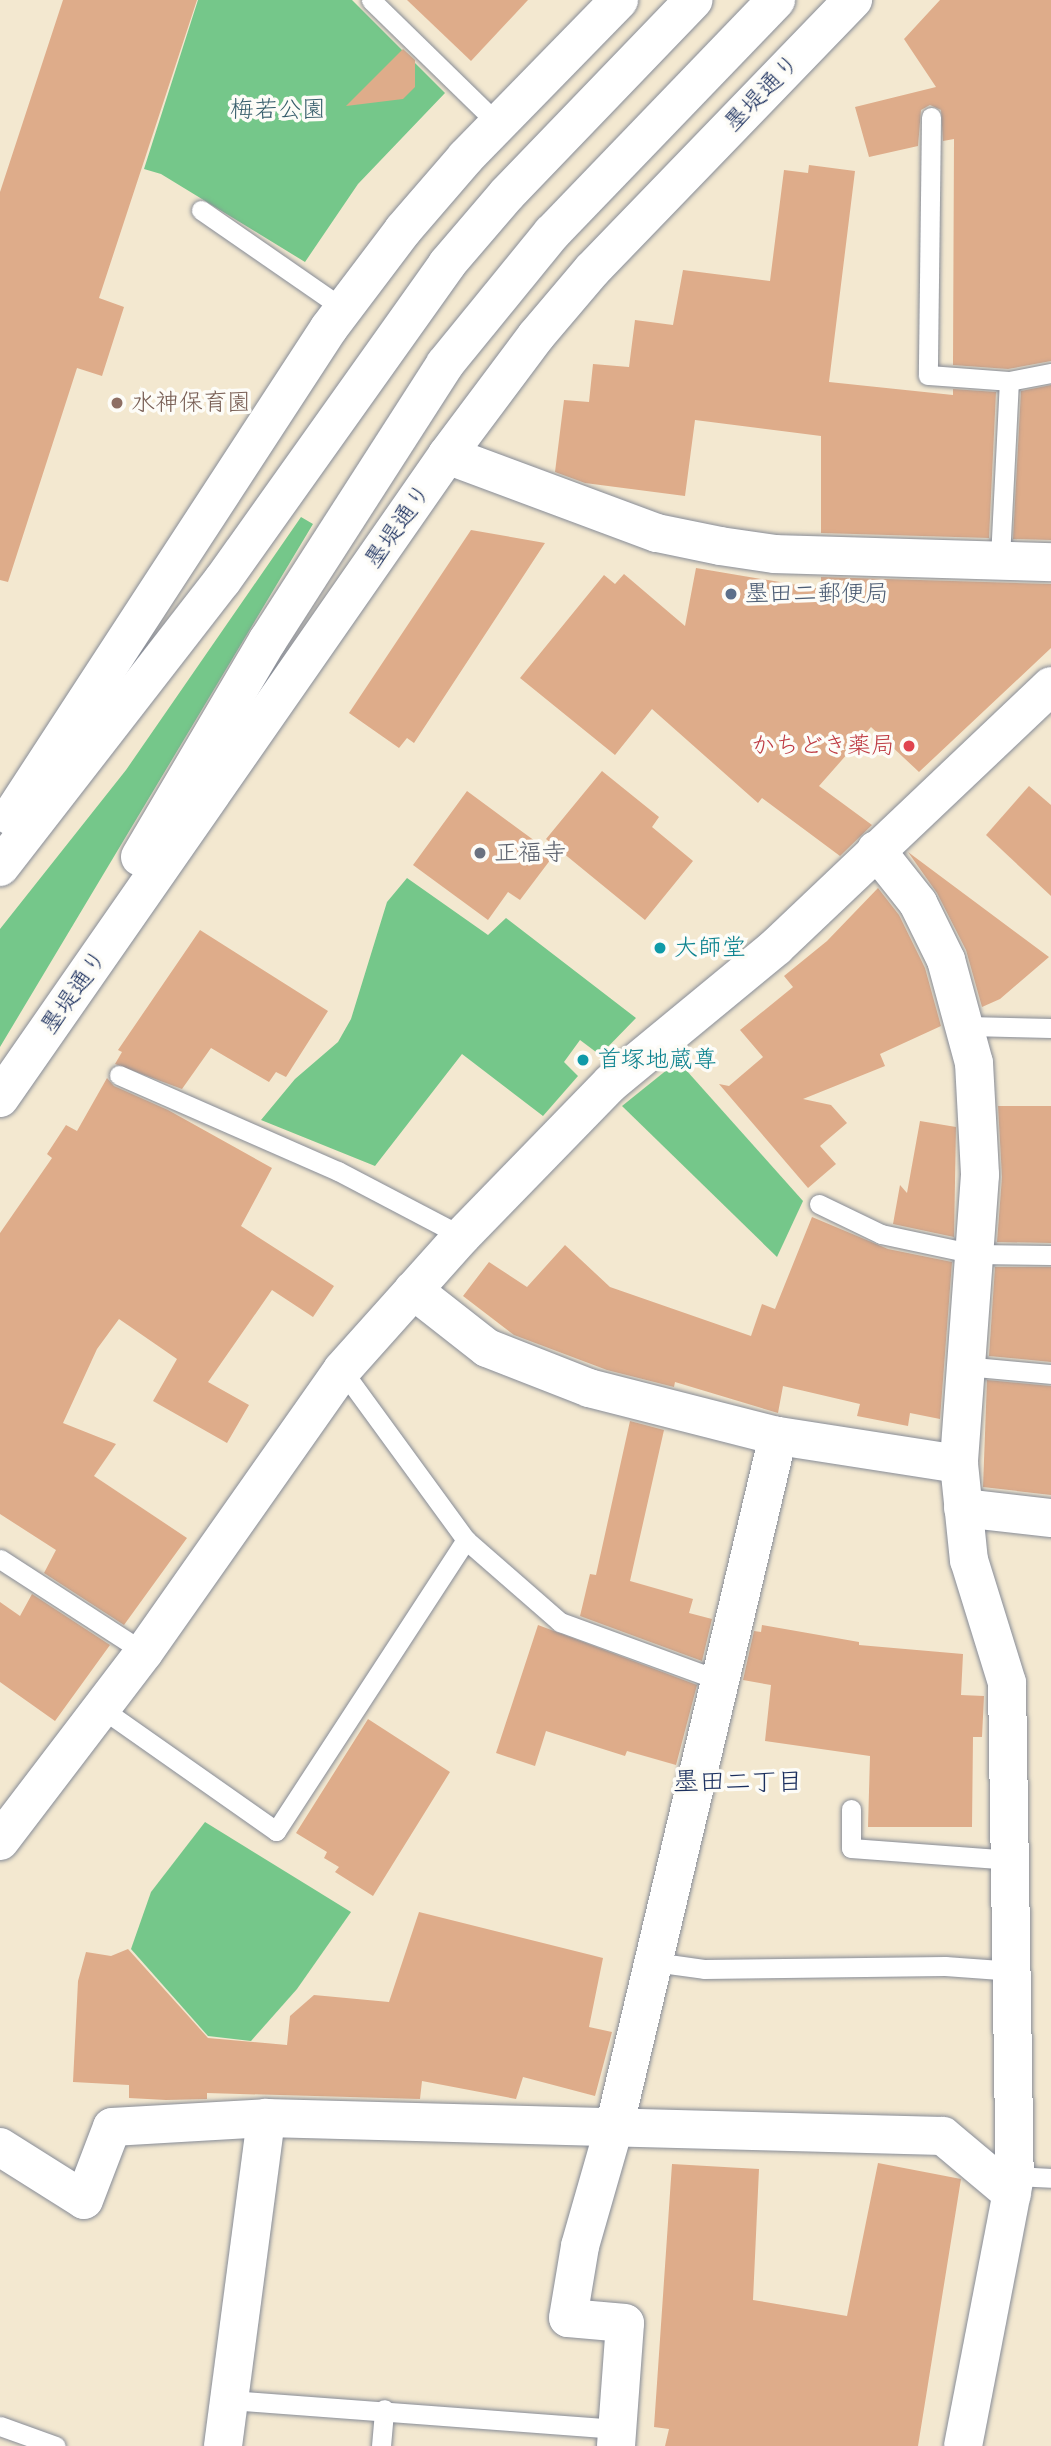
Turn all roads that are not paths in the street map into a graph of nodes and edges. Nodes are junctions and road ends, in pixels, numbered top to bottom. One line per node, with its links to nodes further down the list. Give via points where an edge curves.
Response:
1 (371, 0): 7 (lane)
2 (619, 0): 7 (street)
3 (694, 0): 18 (street, via 507,194 447,264 222,581)
4 (776, 0): 22 (street, 墨堤通り, via 552,233 446,363 268,640)
5 (853, 0): 12 (street, 墨堤通り, via 592,271 536,336)
6 (931, 117): 11 (lane, via 928,375)
7 (498, 124): 9 (street, via 403,230)
8 (201, 211): 9 (lane)
9 (344, 309): 16 (street)
10 (1051, 373): 11 (lane)
11 (1009, 381): 13 (lane)
12 (447, 455): 13 (street, via 657,533 719,546 775,554); 23 (street, 墨堤通り)
13 (1000, 558): 14 (street)
14 (1051, 562)
15 (1051, 686): 17 (street)
16 (0, 832)
17 (876, 850): 19 (street, via 918,904 946,960); 25 (street, via 776,947 611,1083)
18 (0, 867)
19 (967, 1026): 20 (lane); 26 (street, via 974,1063 980,1175)
20 (1051, 1028)
21 (119, 1075): 25 (lane, via 338,1171)
22 (0, 1092)
23 (0, 1098)
24 (819, 1204): 26 (lane, via 881,1234)
25 (462, 1236): 28 (street)
26 (975, 1254): 27 (lane); 29 (street)
27 (1051, 1255)
28 (414, 1290): 30 (street); 32 (street, via 487,1348 589,1388)
29 (964, 1366): 31 (lane); 33 (street)
30 (342, 1370): 36 (lane); 38 (street)
31 (1051, 1374)
32 (778, 1436): 33 (street); 39 (street)
33 (959, 1464): 34 (street)
34 (963, 1508): 35 (street); 43 (street, via 969,1560 1007,1683)
35 (1051, 1518)
36 (466, 1540): 39 (lane, via 560,1622); 40 (lane, via 275,1831)
37 (0, 1559): 38 (lane)
38 (145, 1652): 40 (street)
39 (721, 1681): 44 (street)
40 (101, 1708): 42 (street)
41 (850, 1810): 43 (lane, via 850,1848)
42 (0, 1841)
43 (1012, 1860): 45 (street)
44 (654, 1962): 45 (lane, via 704,1969 945,1966); 47 (street)
45 (1014, 1971): 49 (street)
46 (266, 2118): 47 (street); 48 (street, via 113,2127 84,2200); 50 (street)
47 (615, 2124): 49 (street, via 943,2136); 53 (street, via 580,2246 568,2318 625,2323)
48 (0, 2147)
49 (1026, 2183): 57 (street)
50 (230, 2400): 51 (lane); 55 (street)
51 (384, 2409): 53 (lane); 56 (lane)
52 (0, 2427): 54 (lane)
53 (616, 2437)
54 (56, 2446)
55 (223, 2446)
56 (381, 2446)
57 (963, 2446)

